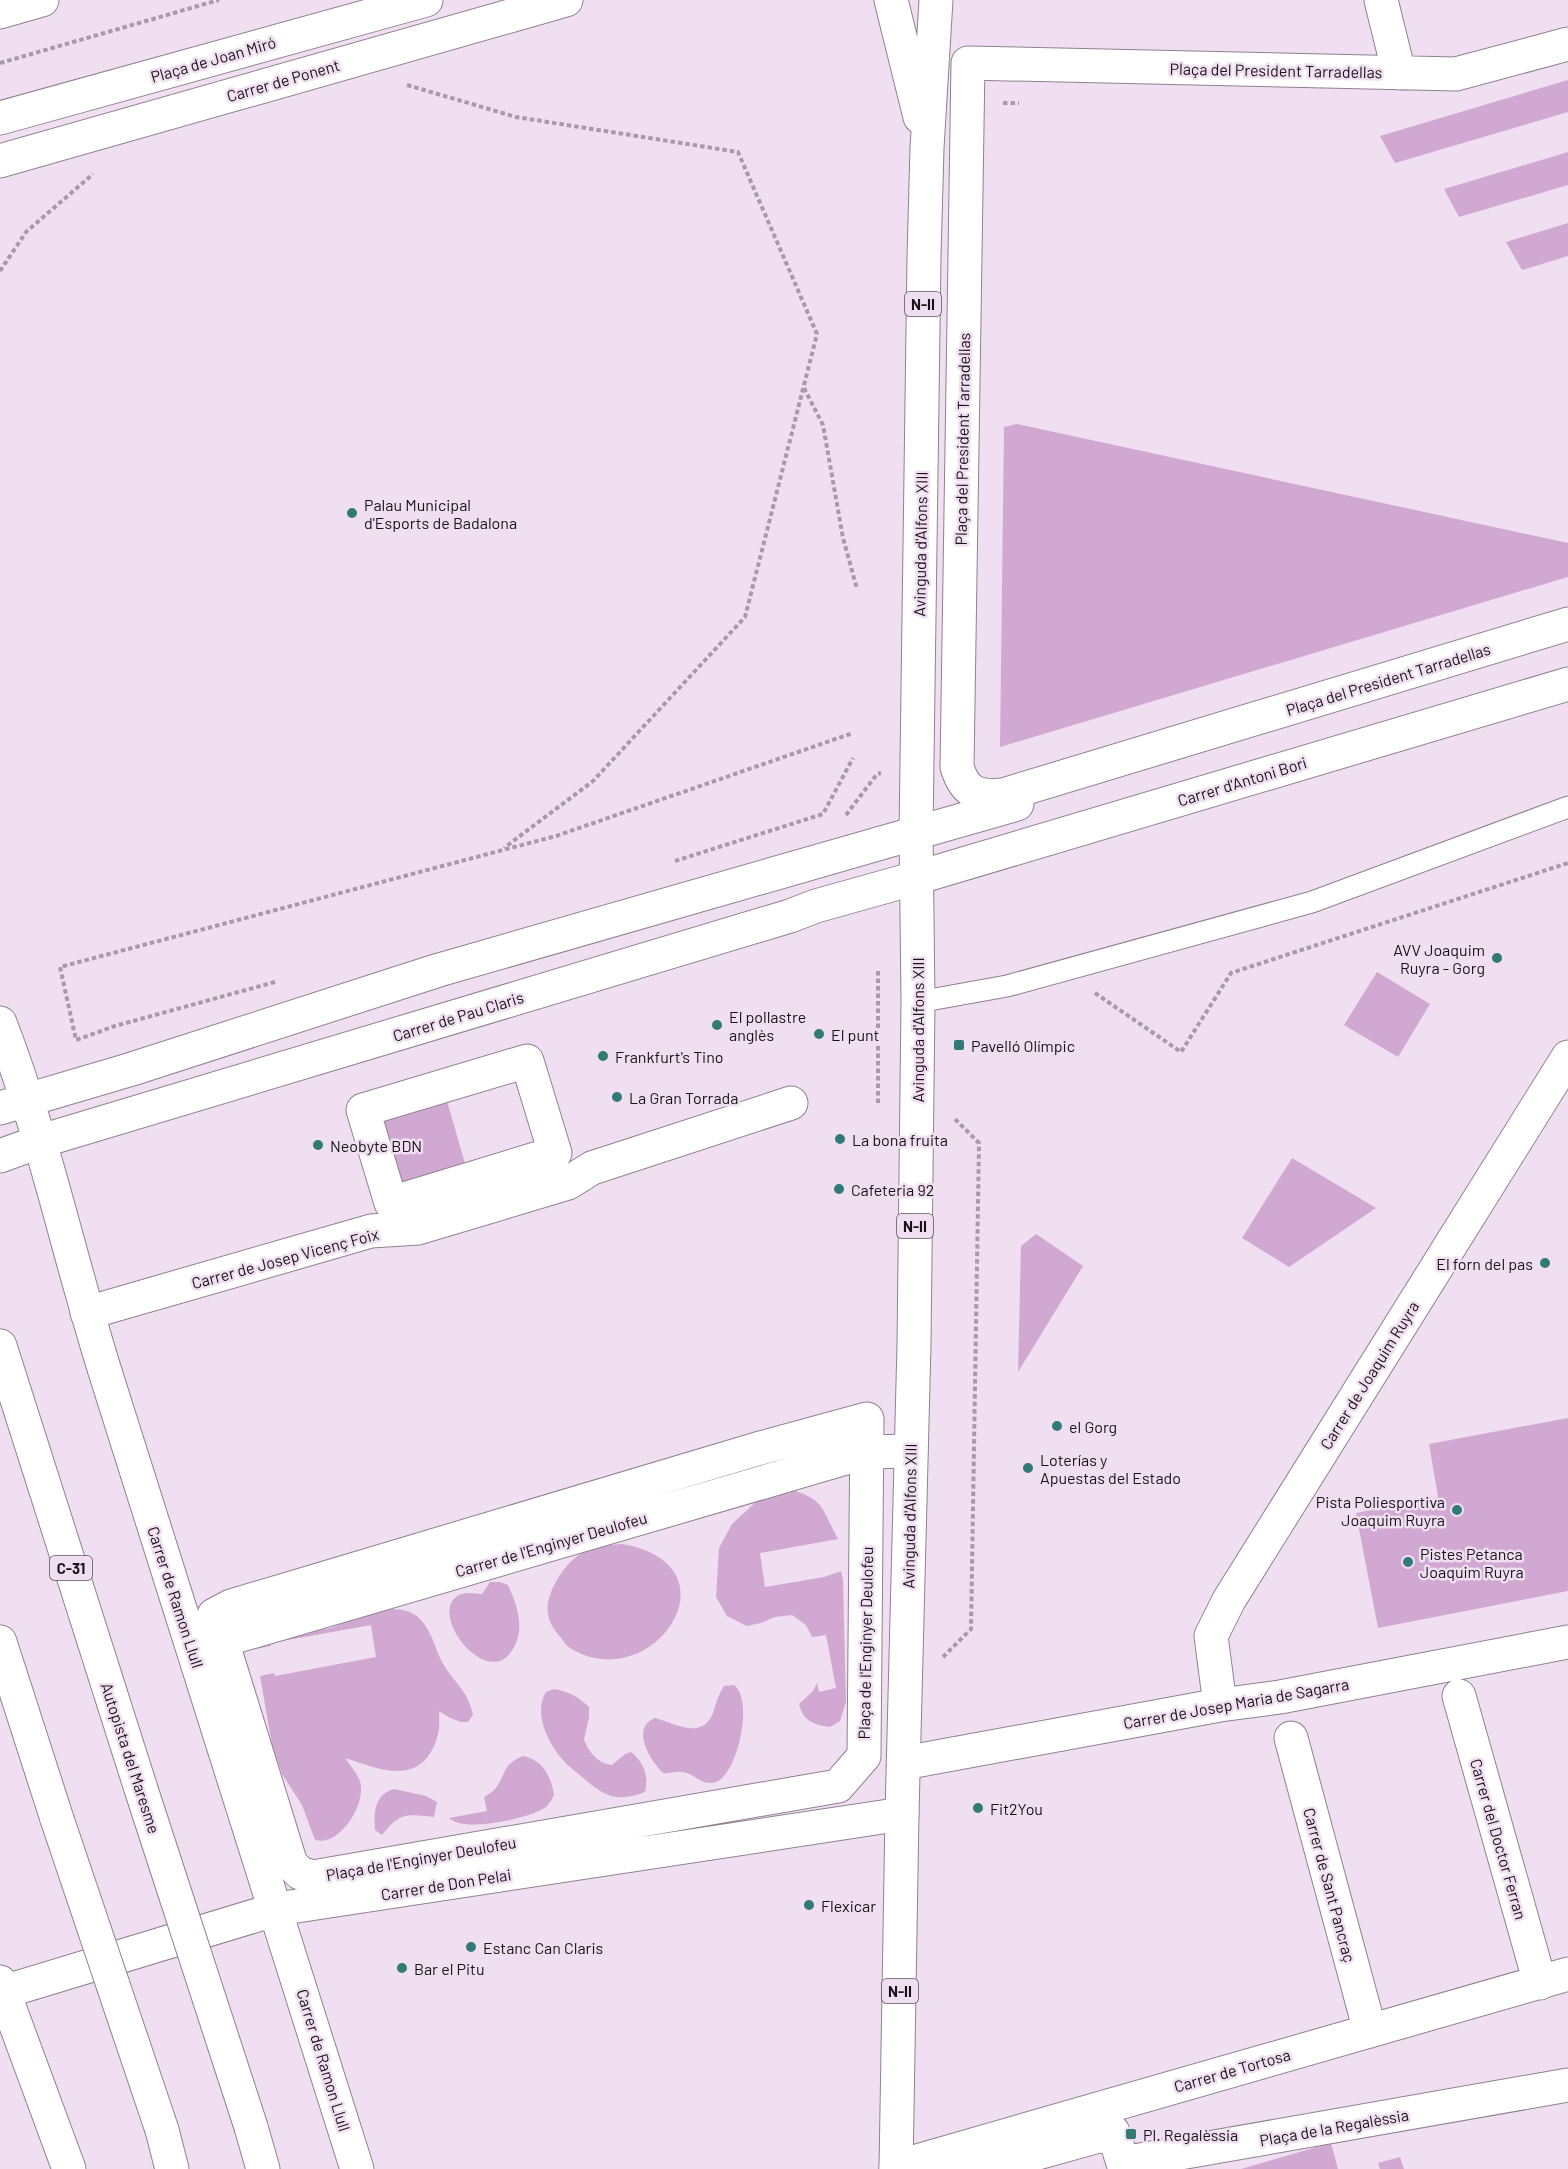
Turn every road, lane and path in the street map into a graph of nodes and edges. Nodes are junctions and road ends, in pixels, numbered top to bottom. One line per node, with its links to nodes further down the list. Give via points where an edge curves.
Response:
1 (42, 0): 8 (main road)
2 (219, 0): 10 (path)
3 (426, 0): 13 (main road, Plaça de Joan Miró)
4 (566, 0): 15 (main road, Carrer de Ponent)
5 (891, 0): 14 (main road, N-II)
6 (936, 0): 14 (main road, Avinguda d'Alfons XIII / N-II)
7 (1382, 0): 11 (main road)
8 (0, 12)
9 (1568, 44): 11 (main road, Plaça del President Tarradellas, via 1456,74)
10 (0, 63)
11 (1399, 73): 20 (main road, Plaça del President Tarradellas, via 968,63 957,767 961,780 973,792 1003,795)
12 (407, 85): 18 (path, via 516,117 738,152 817,334)
13 (0, 118)
14 (927, 148): 26 (main road, Avinguda d'Alfons XIII / N-II)
15 (0, 161)
16 (93, 174): 17 (path, via 26,232)
17 (0, 271)
18 (804, 387): 19 (path, via 823,425 843,538); 27 (path, via 745,617 593,781)
19 (857, 589)
20 (1568, 624)
21 (1568, 640): 26 (main road)
22 (1568, 684): 30 (main road, Carrer d'Antoni Bori)
23 (853, 733): 27 (path, via 556,836)
24 (853, 758): 29 (path, via 823,814)
25 (1568, 807): 33 (lane, via 1312,902 1007,986)
26 (916, 833): 30 (main road, Avinguda d'Alfons XIII / N-II); 37 (main road, via 439,970)
27 (502, 850): 31 (path, via 60,967 76,1040)
28 (1568, 863): 32 (path, via 1231,973 1181,1052)
29 (666, 864)
30 (916, 878): 33 (main road, Avinguda d'Alfons XIII / N-II); 38 (main road, Carrer de Pau Claris)
31 (284, 979)
32 (1086, 987)
33 (918, 1002): 43 (main road, Avinguda d'Alfons XIII / N-II)
34 (0, 1023): 37 (main road, Carrer de Ramon Llull)
35 (1568, 1057): 49 (main road, Carrer de Joaquim Ruyra, via 1229,1600 1211,1636)
36 (791, 1103): 41 (main road, Carrer de Josep Vicenç Foix, via 592,1168 568,1183 418,1228 371,1232)
37 (14, 1104): 38 (main road, Carrer de Ramon Llull)
38 (41, 1142): 39 (main road, Carrer de Pau Claris); 41 (main road, Carrer de Ramon Llull)
39 (0, 1156)
40 (391, 1203): 40 (main road, via 363,1110 527,1061 555,1153)
41 (87, 1313): 47 (main road, Carrer de Ramon Llull)
42 (0, 1346): 62 (main road, Autopista del Maresme / C-31, bridge)
43 (911, 1451): 44 (main road, Carrer de l'Enginyer Deulofeu); 51 (main road, Avinguda d'Alfons XIII / N-II)
44 (867, 1452): 47 (main road, Carrer de l'Enginyer Deulofeu); 47 (main road, Plaça de l'Enginyer Deulofeu, via 864,1756 838,1786 313,1877 300,1873 291,1864)
45 (0, 1642): 61 (main road, bridge)
46 (1568, 1642): 49 (main road, Carrer de Josep Maria de Sagarra)
47 (207, 1644): 53 (main road, Carrer de Ramon Llull)
48 (1459, 1696): 54 (main road, Carrer del Doctor Ferran)
49 (1220, 1705): 51 (main road, Carrer de Josep Maria de Sagarra)
50 (1289, 1731): 56 (main road, Carrer de Sant Pancraç)
51 (904, 1763): 52 (main road, Avinguda d'Alfons XIII / N-II)
52 (902, 1814): 53 (main road, Carrer de Don Pelai); 59 (main road, Avinguda d'Alfons XIII / N-II)
53 (277, 1909): 55 (main road, Carrer de Don Pelai); 63 (main road, Carrer de Ramon Llull)
54 (1554, 1978): 56 (main road, Carrer de Tortosa)
55 (1, 1989): 60 (main road)
56 (1370, 2031): 58 (main road, Carrer de Tortosa)
57 (1568, 2085): 58 (main road, Plaça de la Regalèssia, via 1123,2163 1113,2132)
58 (1039, 2149): 59 (main road, Carrer de Tortosa); 64 (main road, Plaça de la Regalèssia, via 980,2169 971,2163)
59 (896, 2168)
60 (69, 2169)
61 (172, 2169)
62 (263, 2169)
63 (357, 2169)
64 (949, 2169)

